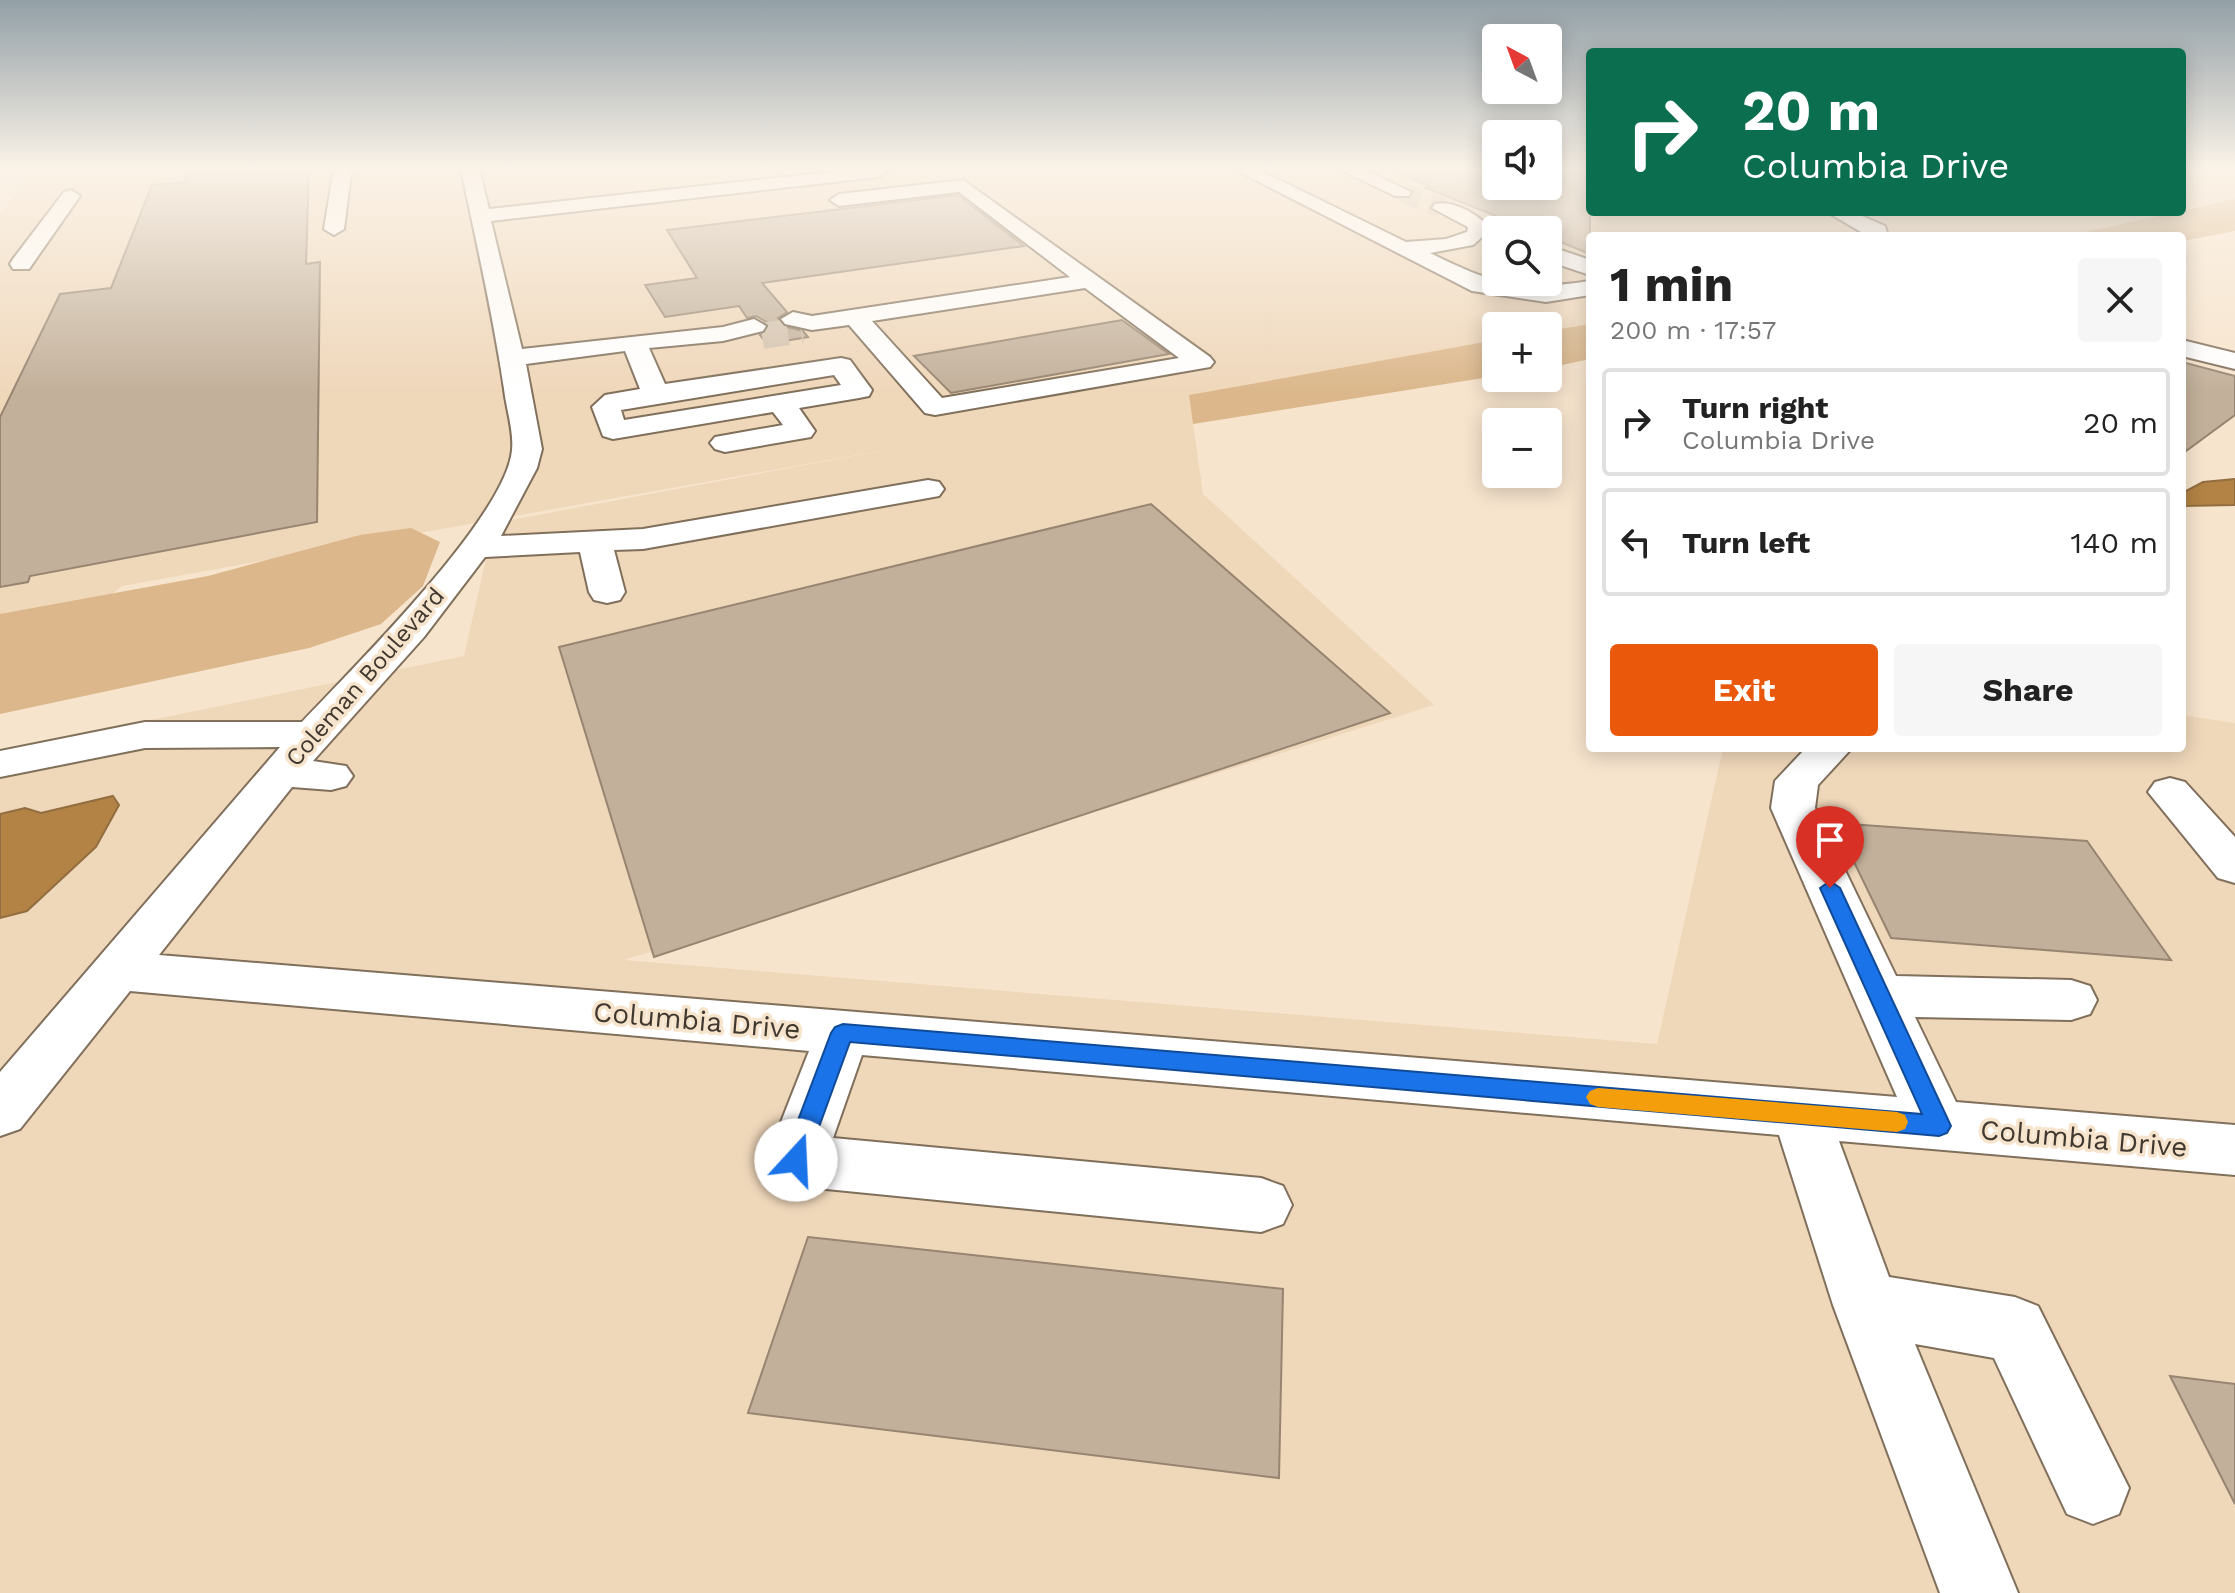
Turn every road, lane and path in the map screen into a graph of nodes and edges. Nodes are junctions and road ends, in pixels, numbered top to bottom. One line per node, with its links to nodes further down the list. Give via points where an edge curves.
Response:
1 (36, 243): 8 (street)
2 (485, 243): 19 (street, Coleman Boulevard)
3 (1039, 243): 12 (street)
4 (1395, 243): 6 (street)
5 (1451, 243): 6 (street)
6 (1405, 248): 9 (street, via 1448,270)
7 (1562, 259): 10 (street)
8 (21, 264)
9 (1482, 275)
10 (1586, 275): 11 (street); 13 (street)
11 (1562, 276)
12 (1089, 281): 14 (street); 14 (street, via 1201,362 935,407)
13 (1562, 287)
14 (854, 316): 15 (street)
15 (801, 324)
16 (757, 331): 17 (street)
17 (634, 342): 19 (street); 21 (street)
18 (2186, 349): 20 (street)
19 (512, 358): 28 (street, Coleman Boulevard, via 527,449 494,523)
20 (2235, 361)
21 (656, 394): 22 (street, via 841,366 859,390); 23 (street, via 606,407)
22 (780, 402): 23 (street); 24 (street, via 801,431)
23 (613, 430): 25 (street)
24 (695, 448)
25 (623, 460)
26 (928, 489): 27 (street)
27 (595, 543): 28 (street); 29 (street)
28 (475, 547): 30 (street, Coleman Boulevard, via 411,629)
29 (607, 592)
30 (313, 734): 32 (street, via 145,735); 33 (street, Coleman Boulevard)
31 (1827, 752): 38 (street, via 1797,781 1793,808)
32 (0, 764)
33 (281, 773): 34 (street); 37 (street, Coleman Boulevard)
34 (331, 776)
35 (2170, 792): 36 (street)
36 (2235, 867)
37 (116, 971): 40 (street, Columbia Drive); 41 (street, Coleman Boulevard)
38 (1879, 996): 39 (street); 43 (street)
39 (2071, 1000)
40 (843, 1033): 42 (street, Columbia Drive); 45 (street, via 796,1160)
41 (0, 1112)
42 (1801, 1114): 43 (street, Columbia Drive); 46 (street)
43 (1939, 1126): 44 (street, Columbia Drive)
44 (2235, 1150)
45 (1261, 1205)
46 (1866, 1305): 47 (street, via 2015,1329); 48 (street)
47 (2093, 1488)
48 (1979, 1593)

